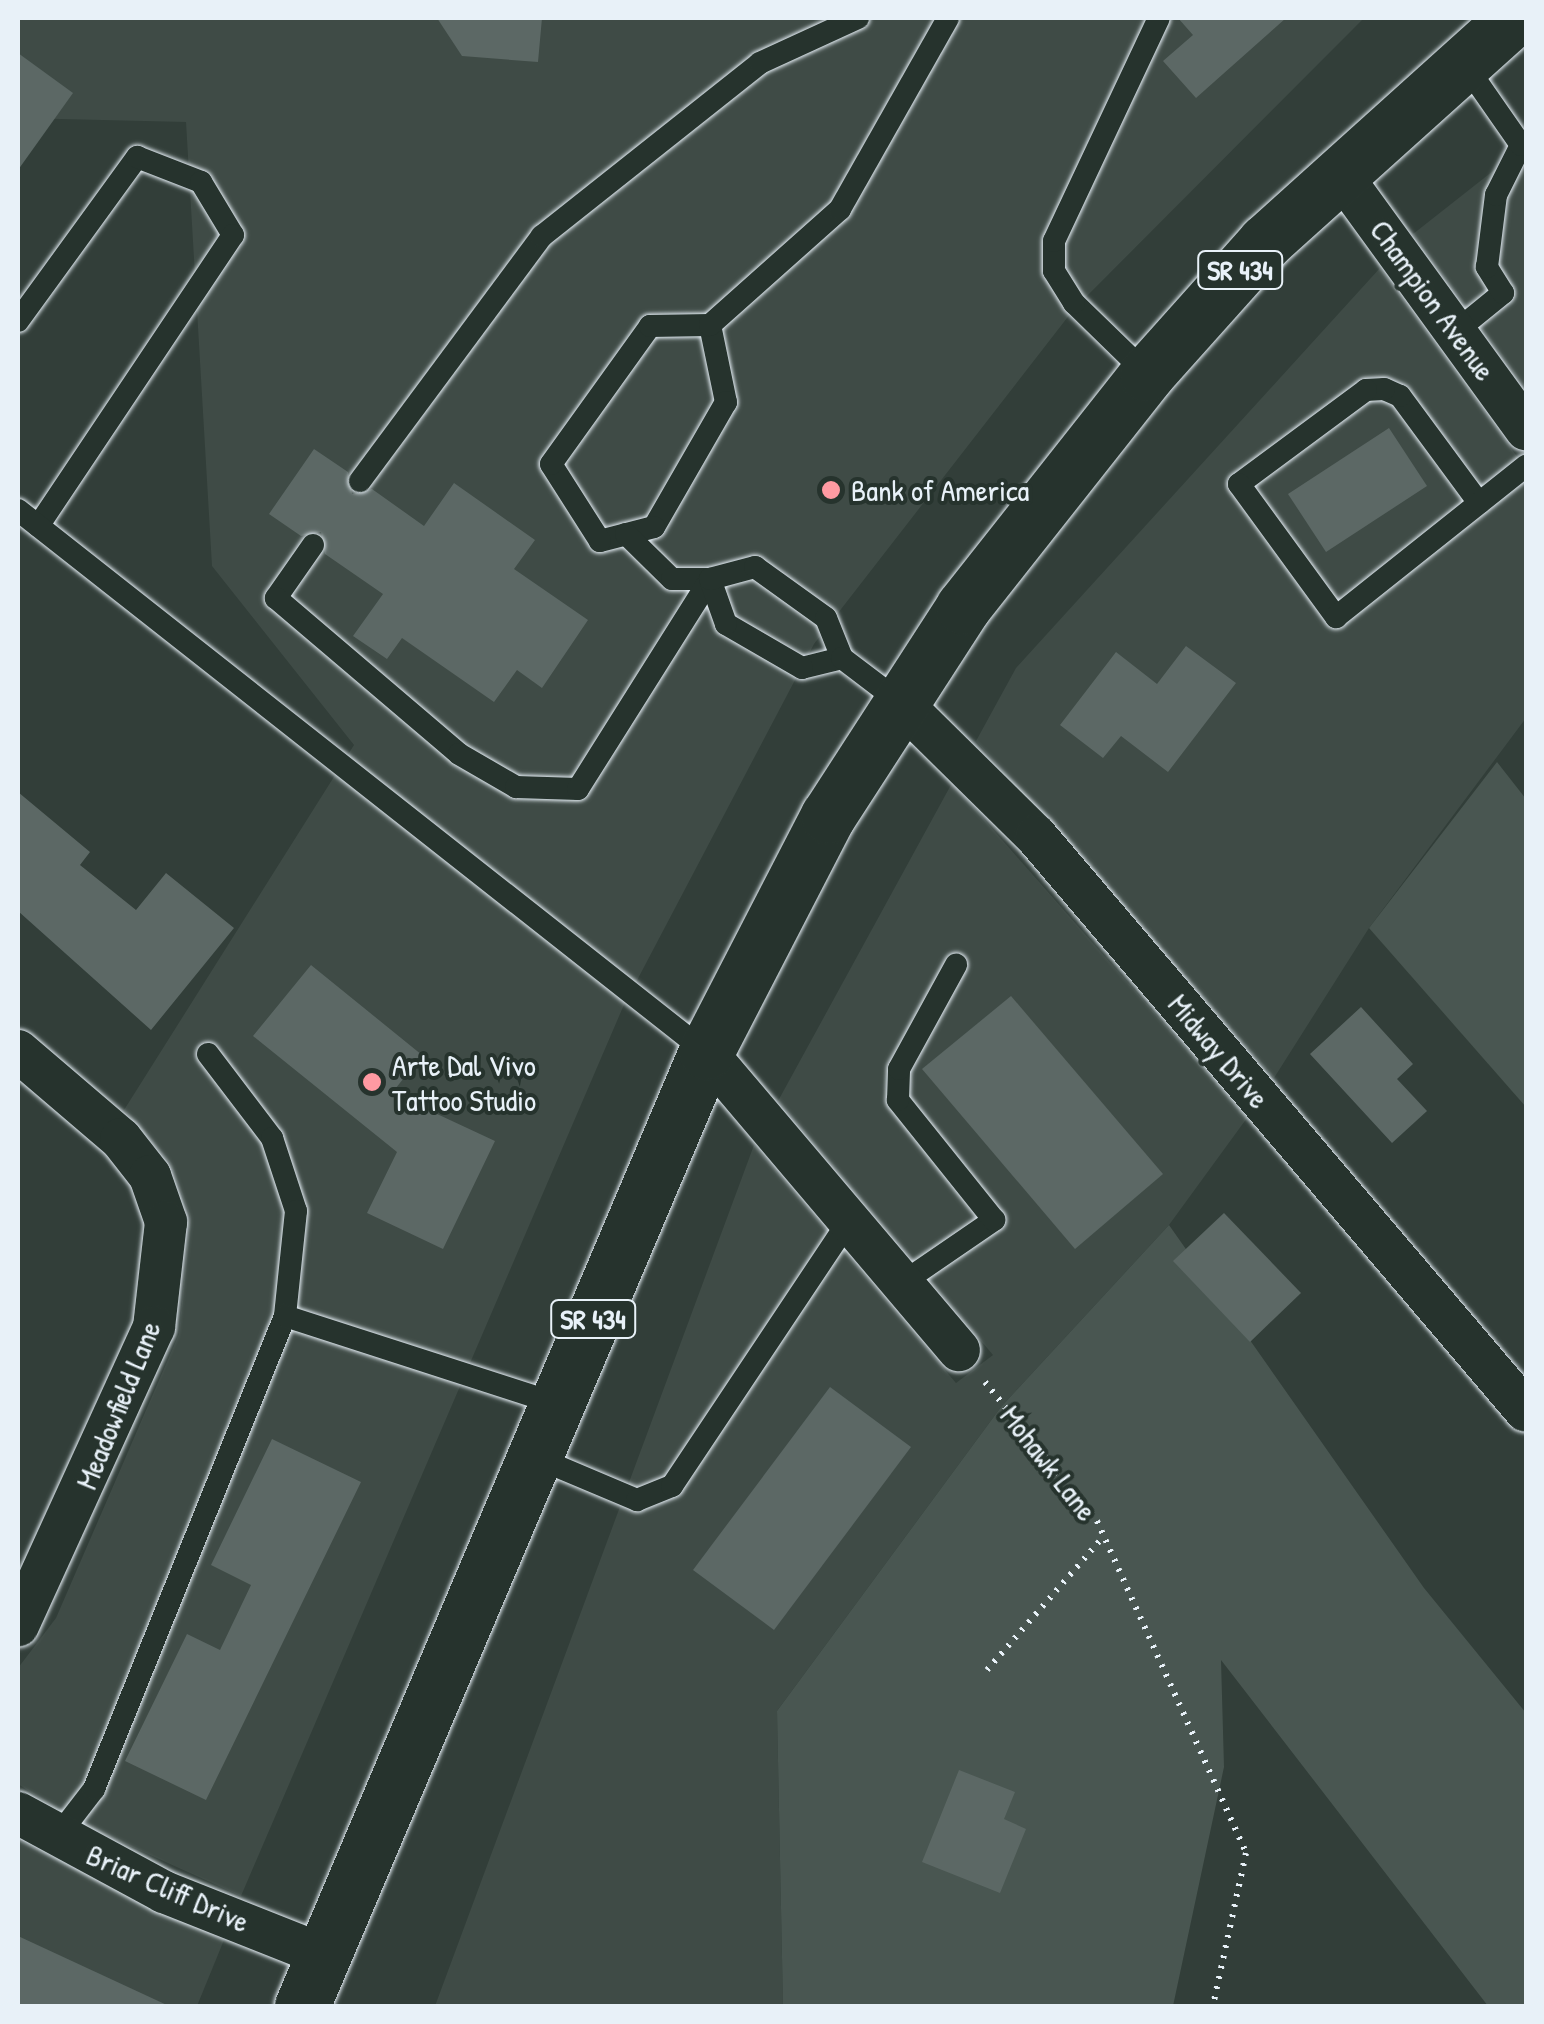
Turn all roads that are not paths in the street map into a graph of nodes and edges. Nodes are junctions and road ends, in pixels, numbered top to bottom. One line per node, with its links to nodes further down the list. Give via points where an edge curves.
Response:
1 (858, 18): 13 (lane, via 760,63 542,236)
2 (948, 18): 8 (lane, via 840,209)
3 (1159, 18): 10 (lane, via 1054,241 1054,271 1074,303)
4 (1514, 18): 5 (main road, SR 434)
5 (1463, 62): 6 (main road, SR 434); 9 (lane, via 1521,145 1496,195 1487,267 1503,292)
6 (1339, 172): 9 (street, Champion Avenue); 10 (main road, SR 434)
7 (18, 321): 16 (lane, via 137,157 201,182 233,235)
8 (710, 325): 17 (lane, via 726,402 654,527); 17 (lane, via 650,326 551,464 600,541)
9 (1456, 332): 11 (street, Champion Avenue)
10 (1147, 374): 21 (main road, SR 434, via 1030,517)
11 (1526, 428)
12 (1526, 466): 14 (lane)
13 (360, 480)
14 (1479, 503): 14 (lane, via 1336,618 1239,484 1366,390 1384,389 1400,396)
15 (18, 510): 16 (lane)
16 (38, 526): 24 (lane)
17 (626, 534): 19 (lane, via 672,579)
18 (313, 545): 19 (lane, via 276,598 459,754 516,787 578,789)
19 (710, 579): 20 (lane, via 726,624 802,668); 20 (lane, via 755,567 826,618)
20 (842, 658): 21 (lane)
21 (900, 702): 24 (main road, SR 434, via 828,816); 31 (street, Midway Drive, via 1036,836)
22 (956, 965): 27 (lane, via 898,1069 898,1100 994,1220)
23 (18, 1050): 33 (street, Meadowfield Lane, via 121,1139 150,1176 166,1222 154,1327)
24 (706, 1052): 26 (street); 30 (main road, SR 434)
25 (208, 1054): 28 (lane, via 272,1138 296,1211)
26 (849, 1221): 27 (street); 32 (lane, via 672,1486 637,1500)
27 (902, 1283): 29 (street)
28 (284, 1316): 30 (lane); 35 (lane, via 94,1790)
29 (958, 1350)
30 (557, 1404): 32 (main road, SR 434)
31 (1526, 1411)
32 (534, 1457): 36 (main road, SR 434)
33 (18, 1626)
34 (18, 1813): 35 (street, Briar Cliff Drive)
35 (57, 1837): 36 (street, Briar Cliff Drive)
36 (324, 1955): 37 (main road, SR 434)
37 (302, 2006)

